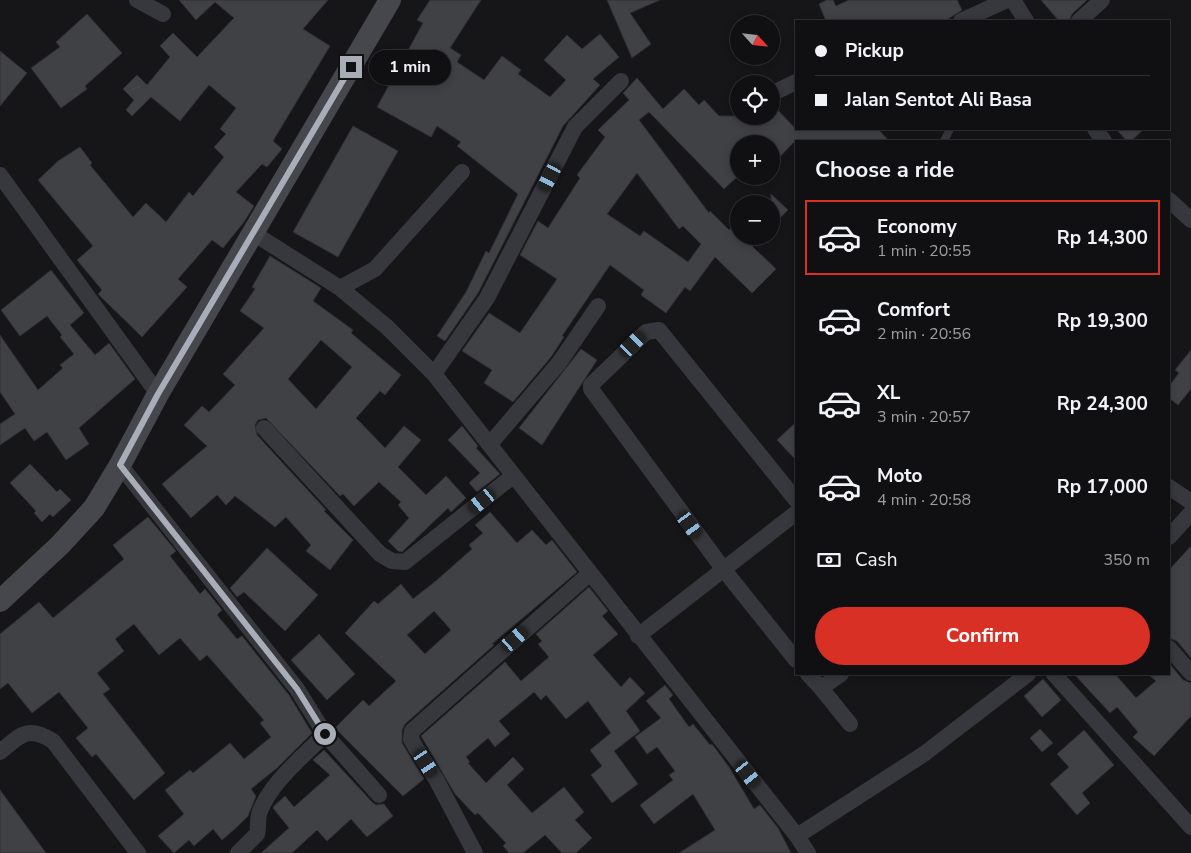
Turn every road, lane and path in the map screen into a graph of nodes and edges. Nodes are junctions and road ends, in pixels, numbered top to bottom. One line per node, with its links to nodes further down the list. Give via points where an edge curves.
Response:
1 (137, 0): 6 (street)
2 (390, 0): 17 (main road)
3 (1007, 0): 7 (street)
4 (1013, 0): 8 (street)
5 (1102, 0): 9 (street)
6 (163, 14)
7 (963, 20)
8 (1025, 20)
9 (1080, 20)
10 (621, 82): 20 (street, via 576,126 487,298)
11 (795, 82): 12 (street)
12 (780, 90)
13 (462, 172): 18 (street, via 375,269)
14 (0, 175): 21 (street)
15 (1170, 201): 16 (street)
16 (1191, 220)
17 (253, 234): 18 (street); 21 (main road)
18 (340, 288): 20 (street, via 387,327)
19 (598, 306): 23 (street, via 559,363)
20 (434, 374): 23 (street)
21 (158, 394): 24 (main road)
22 (264, 428): 25 (street, via 380,554 392,561 405,562)
23 (490, 444): 25 (street)
24 (120, 465): 34 (main road, via 94,508); 45 (street, via 297,689)
25 (513, 476): 33 (street)
26 (1170, 488): 28 (street)
27 (795, 499): 32 (street, via 659,330 646,332 594,382 591,389)
28 (1191, 502)
29 (1191, 513): 31 (street)
30 (795, 514): 32 (street)
31 (1170, 536)
32 (724, 570): 35 (street); 37 (street)
33 (589, 574): 35 (street); 52 (street, via 412,731 411,738 416,748)
34 (0, 601)
35 (638, 636): 49 (street)
36 (1170, 649): 38 (street)
37 (795, 659)
38 (1191, 673)
39 (809, 675): 43 (street)
40 (840, 675): 43 (street)
41 (1027, 675): 49 (street, via 924,754)
42 (1055, 675): 48 (street)
43 (821, 688): 44 (street)
44 (850, 724)
45 (325, 734): 47 (street); 51 (street, via 264,802 257,834)
46 (0, 752): 50 (street, via 22,734 32,731 53,741)
47 (379, 795)
48 (1191, 827)
49 (797, 836): 53 (street)
50 (138, 853)
51 (238, 853)
52 (475, 853)
53 (808, 853)

